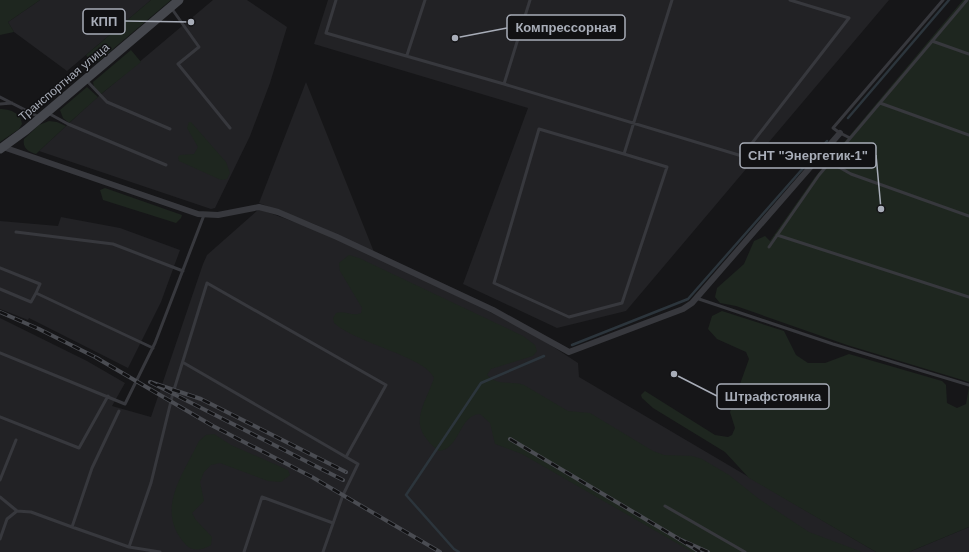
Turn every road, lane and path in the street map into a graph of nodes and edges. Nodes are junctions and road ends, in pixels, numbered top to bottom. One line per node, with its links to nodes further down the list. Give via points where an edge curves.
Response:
1 (179, 0): 9 (street, Транспортная улица)
2 (336, 0): 12 (lane, via 326,33)
3 (425, 0): 12 (lane)
4 (530, 0): 14 (lane)
5 (672, 0): 20 (lane)
6 (790, 0): 20 (lane, via 849,18 742,156)
7 (942, 0): 23 (lane, via 833,128)
8 (967, 0): 10 (lane)
9 (171, 7): 13 (street, Транспортная улица); 21 (lane, via 199,47 178,64)
10 (932, 41): 11 (lane); 17 (lane)
11 (969, 54)
12 (407, 55): 14 (lane)
13 (85, 80): 19 (street, Транспортная улица); 22 (lane, via 107,102)
14 (504, 84): 20 (lane)
15 (0, 97): 16 (lane)
16 (12, 103): 18 (lane); 19 (lane)
17 (880, 103): 24 (lane); 25 (lane)
18 (0, 104)
19 (43, 115): 26 (street, Транспортная улица); 29 (lane)
20 (634, 123): 27 (lane)
21 (230, 128)
22 (170, 129)
23 (840, 133): 25 (lane); 40 (street)
24 (969, 135)
25 (850, 138): 28 (lane)
26 (1, 148): 30 (street)
27 (624, 154): 27 (lane, via 539,129 494,283 569,317 622,303 667,167)
28 (830, 162): 31 (lane, via 851,174); 33 (lane)
29 (166, 165)
30 (204, 215): 36 (lane); 40 (street, via 218,215 259,207 278,212 337,236 493,310 569,352 683,309)
31 (969, 216)
32 (16, 232): 36 (lane, via 113,244)
33 (777, 235): 34 (lane); 39 (lane)
34 (769, 247)
35 (0, 268): 38 (lane, via 40,284)
36 (183, 271): 41 (lane)
37 (0, 289): 38 (lane, via 31,302)
38 (36, 293): 41 (lane)
39 (969, 297)
40 (696, 298): 44 (lane, via 833,344)
41 (153, 348): 45 (lane, via 125,404)
42 (0, 353): 45 (lane)
43 (184, 362): 49 (lane); 49 (lane, via 207,283 386,385); 57 (lane)
44 (969, 385)
45 (108, 396): 47 (lane, via 79,448)
46 (119, 411): 55 (lane, via 92,468)
47 (0, 417)
48 (16, 440): 50 (lane)
49 (346, 457): 54 (lane, via 358,464)
50 (0, 480)
51 (0, 497): 53 (lane)
52 (665, 506): 61 (lane)
53 (17, 511): 55 (lane, via 31,512); 56 (lane, via 7,519)
54 (333, 523): 59 (lane, via 262,497); 60 (lane)
55 (72, 527): 57 (lane)
56 (0, 539)
57 (129, 547): 58 (lane)
58 (160, 552)
59 (244, 552)
60 (323, 552)
61 (745, 552)

